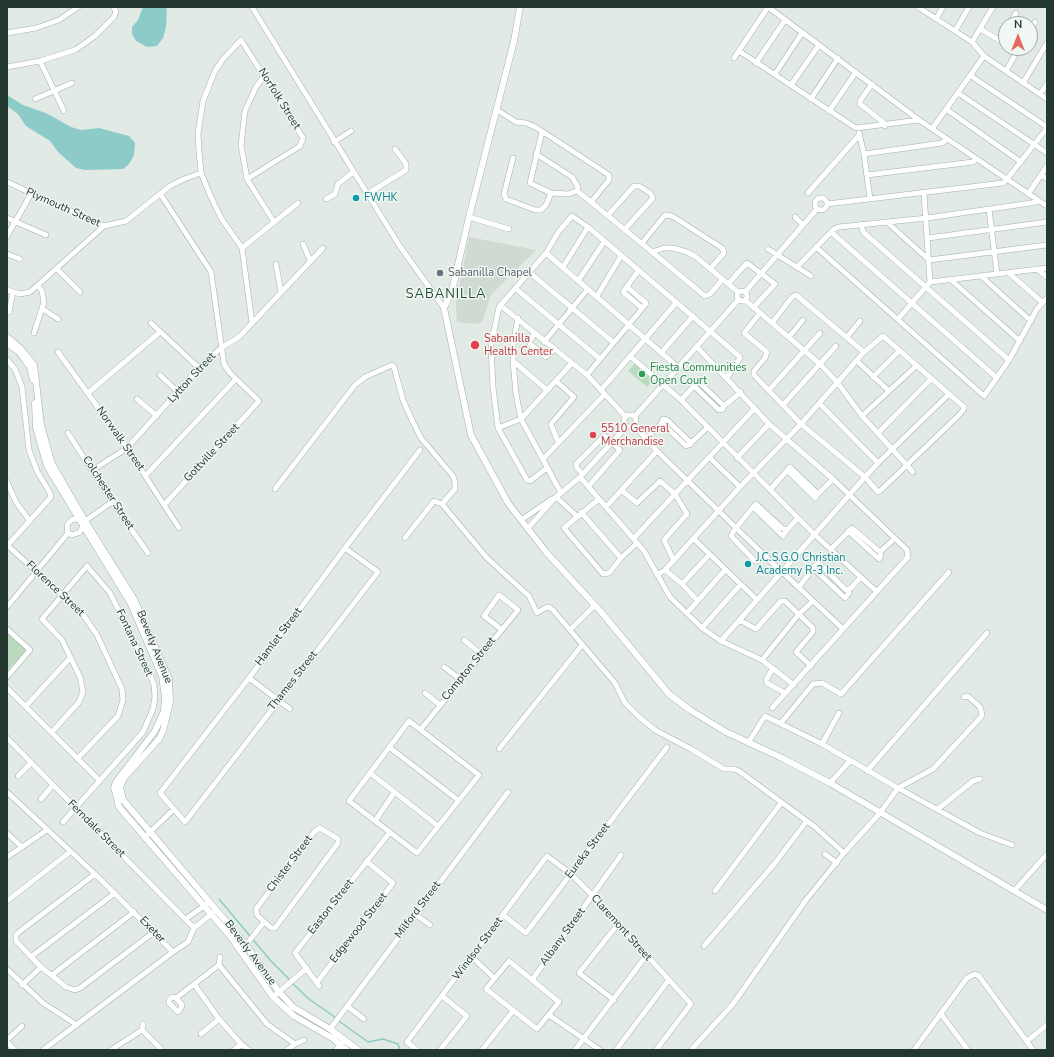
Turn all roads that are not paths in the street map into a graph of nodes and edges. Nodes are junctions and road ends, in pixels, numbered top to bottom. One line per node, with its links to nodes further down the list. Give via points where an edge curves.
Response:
1 (78, 7): 15 (street, via 59,20 36,28)
2 (113, 7): 26 (street, via 116,11 114,17 95,36 75,50)
3 (252, 7): 58 (street)
4 (520, 7): 46 (street)
5 (918, 7): 11 (street)
6 (943, 7): 11 (street)
7 (969, 7): 14 (street)
8 (993, 7): 13 (street)
9 (1016, 13): 10 (street)
10 (1014, 16)
11 (936, 19): 14 (street)
12 (785, 20): 16 (street); 21 (street, via 768,7); 27 (street)
13 (980, 29): 17 (street); 18 (street)
14 (955, 31): 18 (street)
15 (7, 33)
16 (802, 33): 20 (street); 31 (street)
17 (998, 39)
18 (972, 42): 22 (street)
19 (1047, 43): 35 (street)
20 (819, 45): 25 (street); 38 (street)
21 (739, 51): 24 (street); 27 (street)
22 (984, 56): 29 (street); 33 (street)
23 (1014, 56): 29 (street)
24 (734, 58)
25 (838, 58): 30 (street); 42 (street)
26 (40, 61): 28 (street); 39 (street)
27 (756, 63): 31 (street)
28 (7, 67)
29 (1006, 71): 35 (street)
30 (856, 72): 36 (street); 48 (street)
31 (775, 74): 38 (street)
32 (264, 76): 68 (street, Norfolk Street, via 241,40 215,71 203,101 198,133); 72 (street, via 250,100 242,130 241,145); 72 (street, Norfolk Street, via 303,138 303,143)
33 (970, 76): 40 (street); 51 (street)
34 (72, 83): 39 (street)
35 (1023, 83): 41 (street)
36 (872, 84): 49 (street); 50 (street, via 860,104)
37 (1047, 84): 41 (street)
38 (791, 85): 42 (street)
39 (54, 92): 44 (street); 47 (street)
40 (958, 93): 45 (street); 59 (street)
41 (1040, 94): 43 (street)
42 (811, 99): 48 (street)
43 (1047, 99)
44 (35, 100)
45 (946, 109): 53 (street); 66 (street)
46 (497, 110): 55 (street, via 516,122 526,123); 94 (street)
47 (64, 111)
48 (829, 111): 52 (street)
49 (919, 120): 50 (street); 53 (street)
50 (885, 126): 52 (street)
51 (1047, 127): 59 (street)
52 (856, 128): 56 (street)
53 (932, 129): 57 (street)
54 (351, 131): 58 (street)
55 (542, 132): 62 (street); 87 (street, via 609,175 609,180)
56 (860, 134): 63 (street); 83 (street)
57 (947, 139): 63 (street, via 942,143); 65 (street)
58 (334, 142): 69 (street)
59 (1035, 145): 61 (street); 66 (street)
60 (395, 149): 79 (street, via 406,164 406,170)
61 (1047, 153)
62 (536, 154): 76 (street, via 572,177 578,187); 77 (street, via 530,183)
63 (864, 154): 70 (street)
64 (513, 158): 77 (street, via 504,194 506,199 541,210 546,205)
65 (976, 159): 70 (street, via 973,162); 74 (street)
66 (1022, 162): 74 (street)
67 (1047, 166): 71 (street)
68 (202, 173): 82 (street, Plymouth Street, via 177,182); 118 (street, via 221,218)
69 (352, 173): 79 (street); 84 (street, via 338,184 335,194)
70 (867, 174): 85 (street)
71 (1041, 175): 73 (street); 81 (street)
72 (247, 179): 99 (street)
73 (1047, 179)
74 (1008, 180): 80 (street); 81 (street)
75 (7, 182): 78 (street, Plymouth Street)
76 (576, 191): 77 (street, via 568,194); 87 (street)
77 (550, 192)
78 (31, 194): 98 (street); 104 (street, Plymouth Street)
79 (367, 194): 169 (street, via 413,268)
80 (924, 194): 85 (street); 97 (street)
81 (1028, 194): 86 (street)
82 (161, 195): 104 (street, Plymouth Street, via 126,221); 203 (street, via 211,272)
83 (812, 197): 89 (street, via 822,198); 91 (street)
84 (326, 199)
85 (870, 199): 89 (street)
86 (1039, 201): 90 (street); 92 (street)
87 (591, 202): 93 (street)
88 (298, 203): 99 (street)
89 (827, 204): 91 (street, via 823,210)
90 (1047, 206)
91 (817, 209): 103 (street)
92 (989, 209): 97 (street); 108 (street)
93 (608, 215): 106 (street); 106 (street, via 634,186 639,186 650,193 653,198)
94 (469, 217): 107 (street); 169 (street, via 452,291)
95 (795, 217): 103 (street)
96 (7, 218): 98 (street)
97 (927, 218): 100 (street); 112 (street)
98 (15, 222): 110 (street); 111 (street)
99 (274, 222): 118 (street)
100 (887, 222): 102 (street); 129 (street)
101 (1047, 222): 108 (street)
102 (861, 224): 109 (street, via 839,227); 152 (street, via 862,232)
103 (803, 225): 125 (street)
104 (104, 226): 134 (street)
105 (588, 227): 113 (street); 123 (street, via 574,216 569,218); 131 (street)
106 (626, 228): 114 (street)
107 (509, 229)
108 (992, 230): 112 (street); 122 (street)
109 (831, 232): 117 (street); 167 (street)
110 (46, 235)
111 (7, 236)
112 (928, 238): 129 (street)
113 (604, 242): 126 (street); 147 (street)
114 (642, 243): 121 (street); 135 (street, via 665,216 672,216 722,248 724,253)
115 (303, 244): 128 (street)
116 (1047, 245): 122 (street)
117 (816, 247): 132 (street); 179 (street)
118 (242, 248): 184 (street)
119 (323, 248): 128 (street, Lytton Street)
120 (768, 249): 125 (street)
121 (652, 252): 135 (street, via 664,248 680,250 696,257); 145 (street, via 705,296)
122 (995, 252): 129 (street); 141 (street)
123 (546, 253): 131 (street); 138 (street)
124 (7, 254): 127 (street)
125 (778, 254): 132 (street); 140 (street)
126 (621, 256): 137 (street); 161 (street)
127 (20, 259)
128 (310, 260): 158 (street, Lytton Street)
129 (929, 260): 148 (street)
130 (276, 264): 158 (street)
131 (563, 267): 147 (street)
132 (797, 267): 142 (street)
133 (1047, 268): 136 (street)
134 (57, 269): 150 (street); 157 (street)
135 (710, 269): 145 (street)
136 (1037, 269): 139 (street); 144 (street)
137 (639, 270): 151 (street); 166 (street)
138 (530, 273): 153 (street); 170 (street)
139 (1009, 273): 141 (street); 165 (street)
140 (761, 274): 149 (street, via 745,262); 160 (street); 172 (street, via 775,284)
141 (997, 274): 143 (street)
142 (811, 276)
143 (981, 276): 146 (street); 182 (street)
144 (1047, 277)
145 (722, 280): 149 (street)
146 (951, 280): 148 (street); 197 (street)
147 (578, 281): 154 (street)
148 (930, 282): 152 (street)
149 (728, 284): 159 (street)
150 (38, 286): 156 (street, via 26,293); 173 (street, via 44,296)
151 (627, 286): 171 (street, via 646,303); 171 (street, via 623,292)
152 (926, 287): 167 (street); 213 (street)
153 (515, 288): 168 (street); 187 (street)
154 (588, 289): 161 (street); 170 (street)
155 (7, 290): 156 (street)
156 (13, 292): 174 (street)
157 (80, 292)
158 (281, 292): 184 (street, Lytton Street)
159 (738, 292): 160 (street); 163 (street)
160 (745, 292): 164 (street)
161 (596, 296): 185 (street)
162 (1047, 298): 165 (street)
163 (739, 300): 164 (street); 188 (street)
164 (745, 300): 172 (street)
165 (1042, 302): 182 (street)
166 (676, 303): 176 (street); 196 (street)
167 (912, 303): 179 (street); 225 (street)
168 (500, 305): 177 (street); 255 (street, via 491,345)
169 (444, 308): 300 (street, via 471,435 508,503)
170 (572, 308): 187 (street); 199 (street)
171 (642, 308): 185 (street)
172 (753, 308): 175 (street)
173 (43, 309): 178 (street); 190 (street)
174 (10, 312)
175 (760, 313): 186 (street); 233 (street, via 744,333 766,352 754,375)
176 (693, 316): 188 (street); 209 (street)
177 (518, 318): 191 (street); 214 (street)
178 (58, 319)
179 (898, 319): 225 (street, via 984,396)
180 (803, 320): 194 (street)
181 (860, 321): 195 (street)
182 (1031, 321): 197 (street)
183 (150, 323): 189 (street)
184 (252, 323): 203 (street, Lytton Street, via 235,340)
185 (629, 323): 196 (street); 199 (street)
186 (772, 323): 194 (street); 195 (street, via 796,295)
187 (559, 324): 198 (street); 211 (street)
188 (711, 331): 202 (street); 223 (street, via 740,358)
189 (160, 332): 219 (street); 237 (street)
190 (34, 333)
191 (535, 333): 198 (street); 204 (street, via 530,344 546,357)
192 (820, 333): 205 (street)
193 (7, 337): 301 (street, Beverly Avenue, via 34,365 47,454)
194 (789, 337): 205 (street)
195 (846, 337): 208 (street)
196 (645, 339): 209 (street); 210 (street)
197 (1020, 341): 213 (street)
198 (544, 342): 204 (street)
199 (612, 342): 211 (street)
200 (7, 343): 301 (street, Beverly Avenue, via 18,351 30,367 33,376 36,428 47,466)
201 (836, 346): 217 (street)
202 (697, 347): 220 (street); 223 (street)
203 (221, 348): 219 (street, Lytton Street); 226 (street, via 224,364)
204 (555, 349): 216 (street)
205 (803, 350): 217 (street); 233 (street)
206 (899, 351): 208 (street, via 883,336); 218 (street); 224 (street)
207 (58, 352): 237 (street, Norwalk Street)
208 (864, 352): 215 (street)
209 (661, 353): 220 (street)
210 (631, 357): 230 (street); 232 (street)
211 (599, 358): 222 (street)
212 (7, 360): 299 (street, via 15,369 22,386 29,450 50,493 48,500)
213 (1009, 360): 225 (street)
214 (513, 361): 231 (street); 249 (street)
215 (857, 362): 224 (street); 229 (street)
216 (572, 363): 222 (street); 228 (street)
217 (820, 364): 229 (street); 243 (street)
218 (916, 366): 227 (street); 234 (street)
219 (199, 368): 235 (street, Lytton Street)
220 (679, 368): 230 (street)
221 (160, 375): 235 (street)
222 (587, 375): 232 (street)
223 (727, 377): 236 (street)
224 (874, 377): 234 (street)
225 (997, 378)
226 (236, 379): 276 (street); 293 (street, Gottville Street, via 259,401)
227 (931, 379): 238 (street); 257 (street)
228 (556, 381): 231 (street); 260 (street, via 574,397 551,424)
229 (837, 382): 242 (street); 247 (street)
230 (664, 385): 241 (street); 246 (street)
231 (547, 390): 249 (street)
232 (601, 390): 239 (street)
233 (769, 390): 243 (street)
234 (889, 391): 247 (street)
235 (178, 392): 245 (street, Lytton Street)
236 (741, 392): 241 (street, via 724,406 699,381); 244 (street)
237 (88, 393): 263 (street, Norwalk Street)
238 (949, 394): 264 (street); 271 (street, via 964,409)
239 (604, 395): 248 (street); 260 (street)
240 (138, 399): 245 (street)
241 (681, 400): 254 (street)
242 (819, 403): 251 (street); 270 (street)
243 (783, 405): 251 (street)
244 (754, 408): 250 (street); 261 (street)
245 (157, 416): 263 (street, Lytton Street)
246 (635, 416): 248 (street); 253 (street)
247 (862, 416): 257 (street)
248 (626, 417): 252 (street, via 624,422)
249 (521, 419): 255 (street); 269 (street)
250 (769, 424): 259 (street); 268 (street)
251 (801, 424): 259 (street); 278 (street)
252 (627, 426): 253 (street); 262 (street)
253 (635, 426): 258 (street)
254 (708, 427): 258 (street, via 686,446 662,423); 261 (street)
255 (498, 428): 272 (street, via 527,480 530,481)
256 (68, 433): 273 (street, Colchester Street)
257 (878, 433): 264 (street)
258 (646, 438): 266 (street)
259 (786, 439): 275 (street); 279 (street)
260 (558, 442): 269 (street)
261 (722, 442): 267 (street); 268 (street)
262 (612, 443): 277 (street); 277 (street, via 603,436 576,464); 282 (street, via 619,449 619,453)
263 (127, 448): 273 (street, Lytton Street); 276 (street, Norwalk Street)
264 (892, 449): 270 (street); 271 (street)
265 (420, 450): 312 (street, Hamlet Street)
266 (657, 451): 280 (street); 285 (street)
267 (709, 457): 280 (street); 283 (street)
268 (737, 458): 275 (street)
269 (543, 459): 272 (street)
270 (878, 463): 278 (street)
271 (907, 466): 274 (street); 278 (street, via 878,492)
272 (547, 468): 287 (street)
273 (93, 470): 292 (street, Colchester Street)
274 (913, 472)
275 (753, 474): 283 (street); 286 (street)
276 (146, 475): 293 (street, Norwalk Street)
277 (581, 475): 282 (street); 287 (street)
278 (865, 478): 289 (street)
279 (833, 479): 286 (street, via 815,498 790,467); 289 (street)
280 (688, 480): 288 (street); 296 (street)
281 (7, 482): 299 (street, via 16,502)
282 (588, 487): 291 (street)
283 (740, 487): 296 (street)
284 (275, 490): 294 (street, via 355,385 365,377 392,365 402,400 421,438 453,476 455,489)
285 (621, 490): 288 (street, via 637,503 660,481); 295 (street)
286 (770, 490): 298 (street)
287 (561, 493): 290 (street)
288 (675, 494): 310 (street); 318 (street, via 688,514 664,540)
289 (849, 494): 306 (street); 309 (street)
290 (555, 497): 297 (street); 300 (street); 304 (street)
291 (599, 499): 295 (street); 297 (street)
292 (112, 502): 301 (street); 314 (street, Colchester Street)
293 (164, 504): 302 (street, Norwalk Street)
294 (442, 504): 307 (street, via 434,501); 343 (street, via 487,558 529,596 537,613 549,607)
295 (606, 507): 310 (street)
296 (719, 510): 303 (street); 308 (street)
297 (579, 514): 317 (street); 317 (street, via 564,528 603,574 609,573)
298 (798, 518): 303 (street, via 787,530 756,504); 306 (street)
299 (29, 520): 311 (street)
300 (521, 520): 304 (street)
301 (82, 522): 305 (street, via 78,534); 305 (street, via 71,520 67,525); 404 (street, Beverly Avenue, via 134,599 169,679 170,702 163,731 159,739 124,778 120,787 123,800); 407 (street, Beverly Avenue, via 131,604 162,676 165,697 160,721 146,745 119,776 114,787 119,807)
302 (179, 528)
303 (736, 528): 316 (street); 316 (street, via 731,536 755,561)
304 (527, 529): 334 (street)
305 (68, 533): 321 (street)
306 (814, 534): 313 (street); 322 (street)
307 (405, 538)
308 (694, 539): 315 (street); 318 (street)
309 (894, 539): 313 (street, via 880,552 852,528); 329 (street, via 907,550 908,557)
310 (636, 540): 317 (street); 324 (street)
311 (7, 545): 321 (street, Florence Street)
312 (345, 548): 355 (street, Hamlet Street); 362 (street, Thames Street, via 378,572)
313 (831, 549): 325 (street)
314 (148, 553)
315 (709, 555): 320 (street); 326 (street)
316 (764, 555): 322 (street)
317 (621, 558)
318 (673, 560): 319 (street)
319 (665, 570): 324 (street); 326 (street)
320 (724, 570): 327 (street); 332 (street)
321 (37, 571): 330 (street, Florence Street); 335 (street)
322 (782, 572): 328 (street); 331 (street)
323 (949, 572): 368 (street, via 841,694 822,683 813,684)
324 (657, 575): 336 (street, via 670,597)
325 (860, 578): 328 (street, via 846,590 818,564); 329 (street)
326 (682, 584): 332 (street)
327 (740, 585): 331 (street); 339 (street)
328 (799, 587): 333 (street)
329 (876, 592): 341 (street)
330 (62, 593): 349 (street, Fontana Street, via 42,619 62,640); 377 (street, Florence Street, via 82,613 97,635 122,688 123,700 118,716); 384 (street, Fontana Street, via 85,567 90,567 117,607 154,685 153,709 143,732)
331 (756, 599): 338 (street)
332 (697, 600): 336 (street)
333 (813, 601): 337 (street); 341 (street)
334 (594, 606): 343 (street); 372 (street, via 670,694 690,710)
335 (7, 607)
336 (687, 613): 339 (street)
337 (799, 614): 338 (street, via 783,600 756,630); 350 (street); 351 (street, via 813,628 813,632 796,652)
338 (739, 620): 346 (street)
339 (702, 628): 346 (street)
340 (7, 629): 354 (street, via 30,650)
341 (843, 629): 351 (street)
342 (501, 630): 342 (street, Compton Street, via 518,610 499,595 484,616); 348 (street, Compton Street)
343 (570, 630): 347 (street)
344 (987, 633): 380 (street)
345 (464, 640): 348 (street)
346 (721, 641): 350 (street)
347 (582, 645): 376 (street); 393 (street, via 615,683 625,702 655,730 691,748 724,769 739,771)
348 (481, 654): 356 (street, Compton Street)
349 (70, 658): 364 (street); 370 (street, via 80,677 83,692 79,702)
350 (762, 660): 353 (street)
351 (811, 666): 357 (street)
352 (444, 667): 356 (street)
353 (773, 668): 357 (street); 360 (street, via 766,680 767,684)
354 (7, 677)
355 (249, 678): 362 (street); 395 (street, Hamlet Street, via 160,793)
356 (460, 679): 363 (street, Compton Street)
357 (794, 685): 360 (street)
358 (7, 688): 364 (street)
359 (425, 693): 363 (street)
360 (785, 693): 365 (street)
361 (964, 698): 387 (street, via 968,696 980,707 981,717 933,769)
362 (278, 701): 366 (street); 400 (street, Thames Street)
363 (440, 704): 369 (street, Compton Street)
364 (26, 706): 370 (street)
365 (772, 708)
366 (290, 709)
367 (839, 713): 373 (street)
368 (781, 723): 372 (street, via 765,716); 373 (street)
369 (421, 729): 374 (street, via 409,720); 392 (street, via 479,774)
370 (52, 732): 377 (street)
371 (7, 739): 379 (street, Ferndale Street)
372 (748, 743): 385 (street)
373 (822, 744): 378 (street)
374 (389, 747): 381 (street); 392 (street)
375 (667, 747): 420 (street, Eureka Street)
376 (499, 749)
377 (77, 759): 384 (street)
378 (850, 761): 380 (street); 385 (street)
379 (31, 763): 382 (street); 386 (street, Ferndale Street)
380 (867, 771): 387 (street)
381 (370, 773): 390 (street); 398 (street, via 349,801)
382 (18, 776)
383 (980, 779): 396 (street, via 973,781)
384 (100, 781): 394 (street)
385 (830, 783): 397 (street)
386 (53, 785): 391 (street); 394 (street, Ferndale Street)
387 (898, 788): 396 (street); 397 (street)
388 (7, 792): 403 (street, Exeter)
389 (508, 792): 430 (street, Milford Street)
390 (394, 793): 398 (street); 402 (street)
391 (41, 799)
392 (458, 800): 402 (street)
393 (781, 803): 401 (street); 422 (street)
394 (76, 809): 399 (street); 432 (street, Ferndale Street)
395 (174, 809): 400 (street, Hamlet Street); 404 (street)
396 (938, 809): 408 (street, via 980,833)
397 (880, 813): 411 (street); 421 (street)
398 (375, 821): 405 (street)
399 (63, 822)
400 (185, 822)
401 (806, 822): 411 (street); 439 (street, via 775,863)
402 (438, 826): 405 (street, via 417,853)
403 (47, 830): 409 (street); 410 (street, Exeter)
404 (150, 832): 407 (street); 426 (street, Beverly Avenue)
405 (390, 832): 417 (street, Easton Street)
406 (7, 833): 409 (street)
407 (145, 837): 426 (street, Beverly Avenue)
408 (1012, 845)
409 (22, 847): 416 (street)
410 (70, 852): 419 (street, Exeter); 425 (street)
411 (844, 853): 418 (street)
412 (825, 854): 418 (street)
413 (1047, 854): 421 (street)
414 (621, 855): 424 (street, Albany Street)
415 (547, 856): 420 (street, Claremont Street); 431 (street, Windsor Street)
416 (7, 857)
417 (366, 861): 447 (street, Easton Street, via 294,953); 454 (street, Edgewood Street, via 393,883)
418 (837, 862): 495 (street, via 806,900 733,1004)
419 (95, 874): 423 (street, Exeter); 441 (street, via 16,935 16,941)
420 (571, 874): 424 (street, Claremont Street); 431 (street, Eureka Street, via 526,933)
421 (1015, 890): 427 (street)
422 (715, 891)
423 (115, 893): 428 (street, Exeter); 441 (street)
424 (593, 896): 434 (street, Claremont Street); 451 (street, Albany Street)
425 (7, 901)
426 (207, 904): 429 (street, Beverly Avenue); 432 (street)
427 (1047, 910)
428 (134, 912): 437 (street, Exeter); 449 (street)
429 (214, 913): 436 (street); 438 (street, Beverly Avenue); 458 (street, Beverly Avenue)
430 (415, 914): 435 (street); 461 (street, Milford Street)
431 (503, 915): 443 (street, Windsor Street)
432 (186, 918): 436 (street, Ferndale Street)
433 (264, 922): 433 (street, Chister Street, via 275,928 338,844 338,838 320,828 316,830 256,909 257,915); 438 (street)
434 (618, 924): 442 (street, Claremont Street); 460 (street, via 580,973)
435 (430, 925)
436 (194, 928): 440 (street, via 188,942)
437 (154, 932): 440 (street, Exeter); 449 (street, via 80,988 71,989)
438 (248, 943): 456 (street, Beverly Avenue)
439 (704, 946)
440 (173, 952): 467 (street, Exeter)
441 (32, 956): 446 (street)
442 (646, 956): 452 (street, Claremont Street); 460 (street)
443 (472, 957): 450 (street); 457 (street, Windsor Street)
444 (220, 958): 445 (street)
445 (219, 965): 453 (street); 477 (street, via 267,1024)
446 (41, 967): 449 (street); 455 (street)
447 (308, 968): 454 (street, Easton Street); 456 (street)
448 (7, 969): 455 (street)
449 (52, 975)
450 (494, 978): 451 (street, via 509,961); 462 (street, via 486,989)
451 (532, 980): 464 (street, via 560,1002)
452 (668, 981): 493 (street); 494 (street, Claremont Street, via 690,1004)
453 (194, 984): 459 (street); 465 (street)
454 (318, 984)
455 (22, 985): 467 (street, via 43,1003)
456 (279, 992): 458 (street); 470 (street, Beverly Avenue, via 293,1008)
457 (442, 996): 488 (street, Windsor Street, via 407,1042); 489 (street, via 467,1016)
458 (273, 997): 478 (street, Beverly Avenue, via 294,1016)
459 (176, 998)
460 (614, 1000): 473 (street)
461 (347, 1006): 466 (street); 470 (street, Milford Street)
462 (513, 1011): 464 (street, via 537,1029); 490 (street)
463 (941, 1014): 475 (street, via 967,978 975,974); 496 (street); 497 (street)
464 (549, 1015): 473 (street)
465 (219, 1019): 471 (street); 476 (street)
466 (364, 1019)
467 (77, 1024): 483 (street, Exeter)
468 (1047, 1025): 475 (street)
469 (22, 1026): 474 (street)
470 (330, 1029): 478 (street, Beverly Avenue)
471 (201, 1034)
472 (304, 1040): 477 (street)
473 (583, 1040): 491 (street); 492 (street)
474 (7, 1041): 482 (street)
475 (1027, 1041): 498 (street)
476 (241, 1044): 485 (street); 486 (street)
477 (295, 1044): 487 (street)
478 (341, 1045): 481 (street, Beverly Avenue)
479 (118, 1048): 480 (street, via 142,1027); 484 (street)
480 (164, 1049)
481 (351, 1049)
482 (15, 1050)
483 (42, 1050)
484 (111, 1050)
485 (234, 1050)
486 (248, 1050)
487 (287, 1050)
488 (417, 1050)
489 (440, 1050)
490 (482, 1050)
491 (575, 1050)
492 (600, 1050)
493 (616, 1050)
494 (656, 1050)
495 (691, 1050)
496 (914, 1050)
497 (968, 1050)
498 (1033, 1050)

